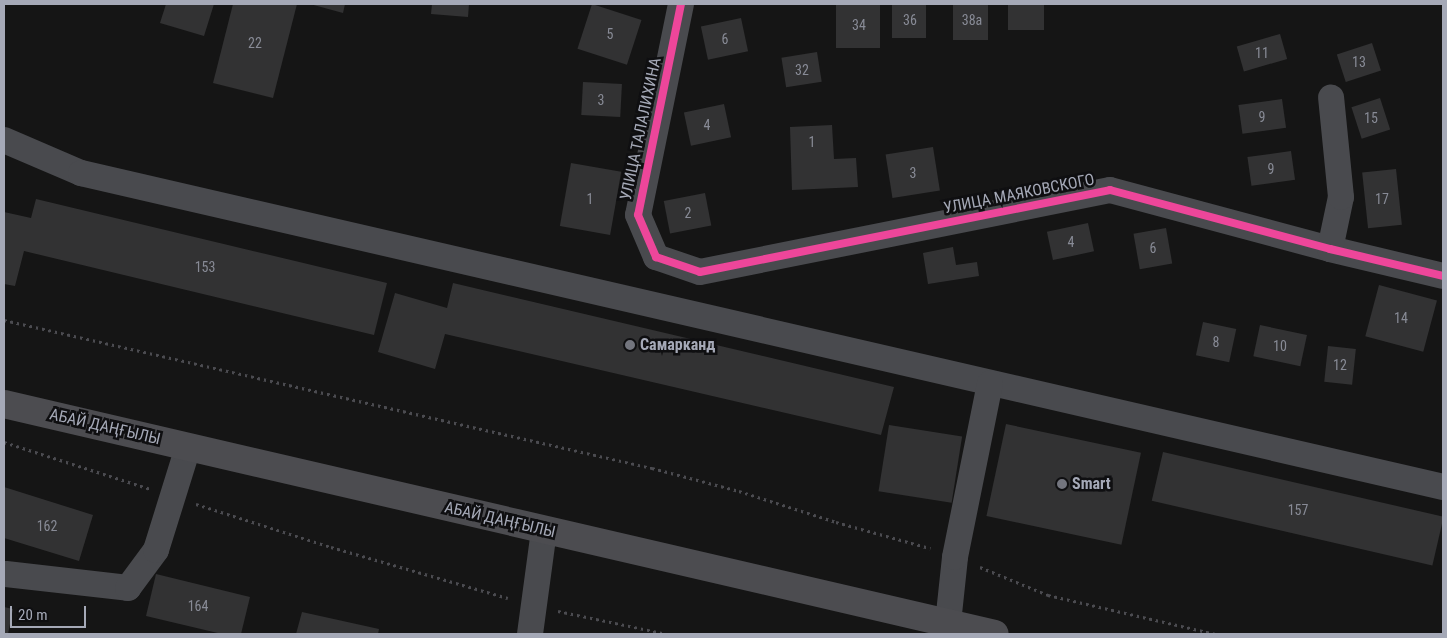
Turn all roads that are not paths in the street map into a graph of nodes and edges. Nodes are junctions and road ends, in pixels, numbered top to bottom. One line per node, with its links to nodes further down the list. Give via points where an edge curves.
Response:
1 (681, 4): 5 (street, УЛИЦА ТАЛАЛИХИНА, via 638,216)
2 (1331, 97): 4 (street, via 1341,197)
3 (4, 140): 7 (street, via 81,174)
4 (1330, 249): 5 (street, УЛИЦА МАЯКОВСКОГО, via 1110,190 700,272); 6 (street, УЛИЦА МАЯКОВСКОГО)
5 (656, 257)
6 (1443, 276)
7 (990, 383): 10 (street); 13 (street, via 955,557)
8 (4, 404): 9 (main road, АБАЙ ДАҢҒЫЛЫ)
9 (188, 447): 11 (main road, АБАЙ ДАҢҒЫЛЫ); 12 (street, via 156,550 128,588)
10 (1443, 487)
11 (544, 530): 13 (main road, АБАЙ ДАҢҒЫЛЫ); 14 (street)
12 (6, 574)
13 (948, 623): 15 (main road, АБАЙ ДАҢҒЫЛЫ)
14 (530, 634)
15 (996, 634)

